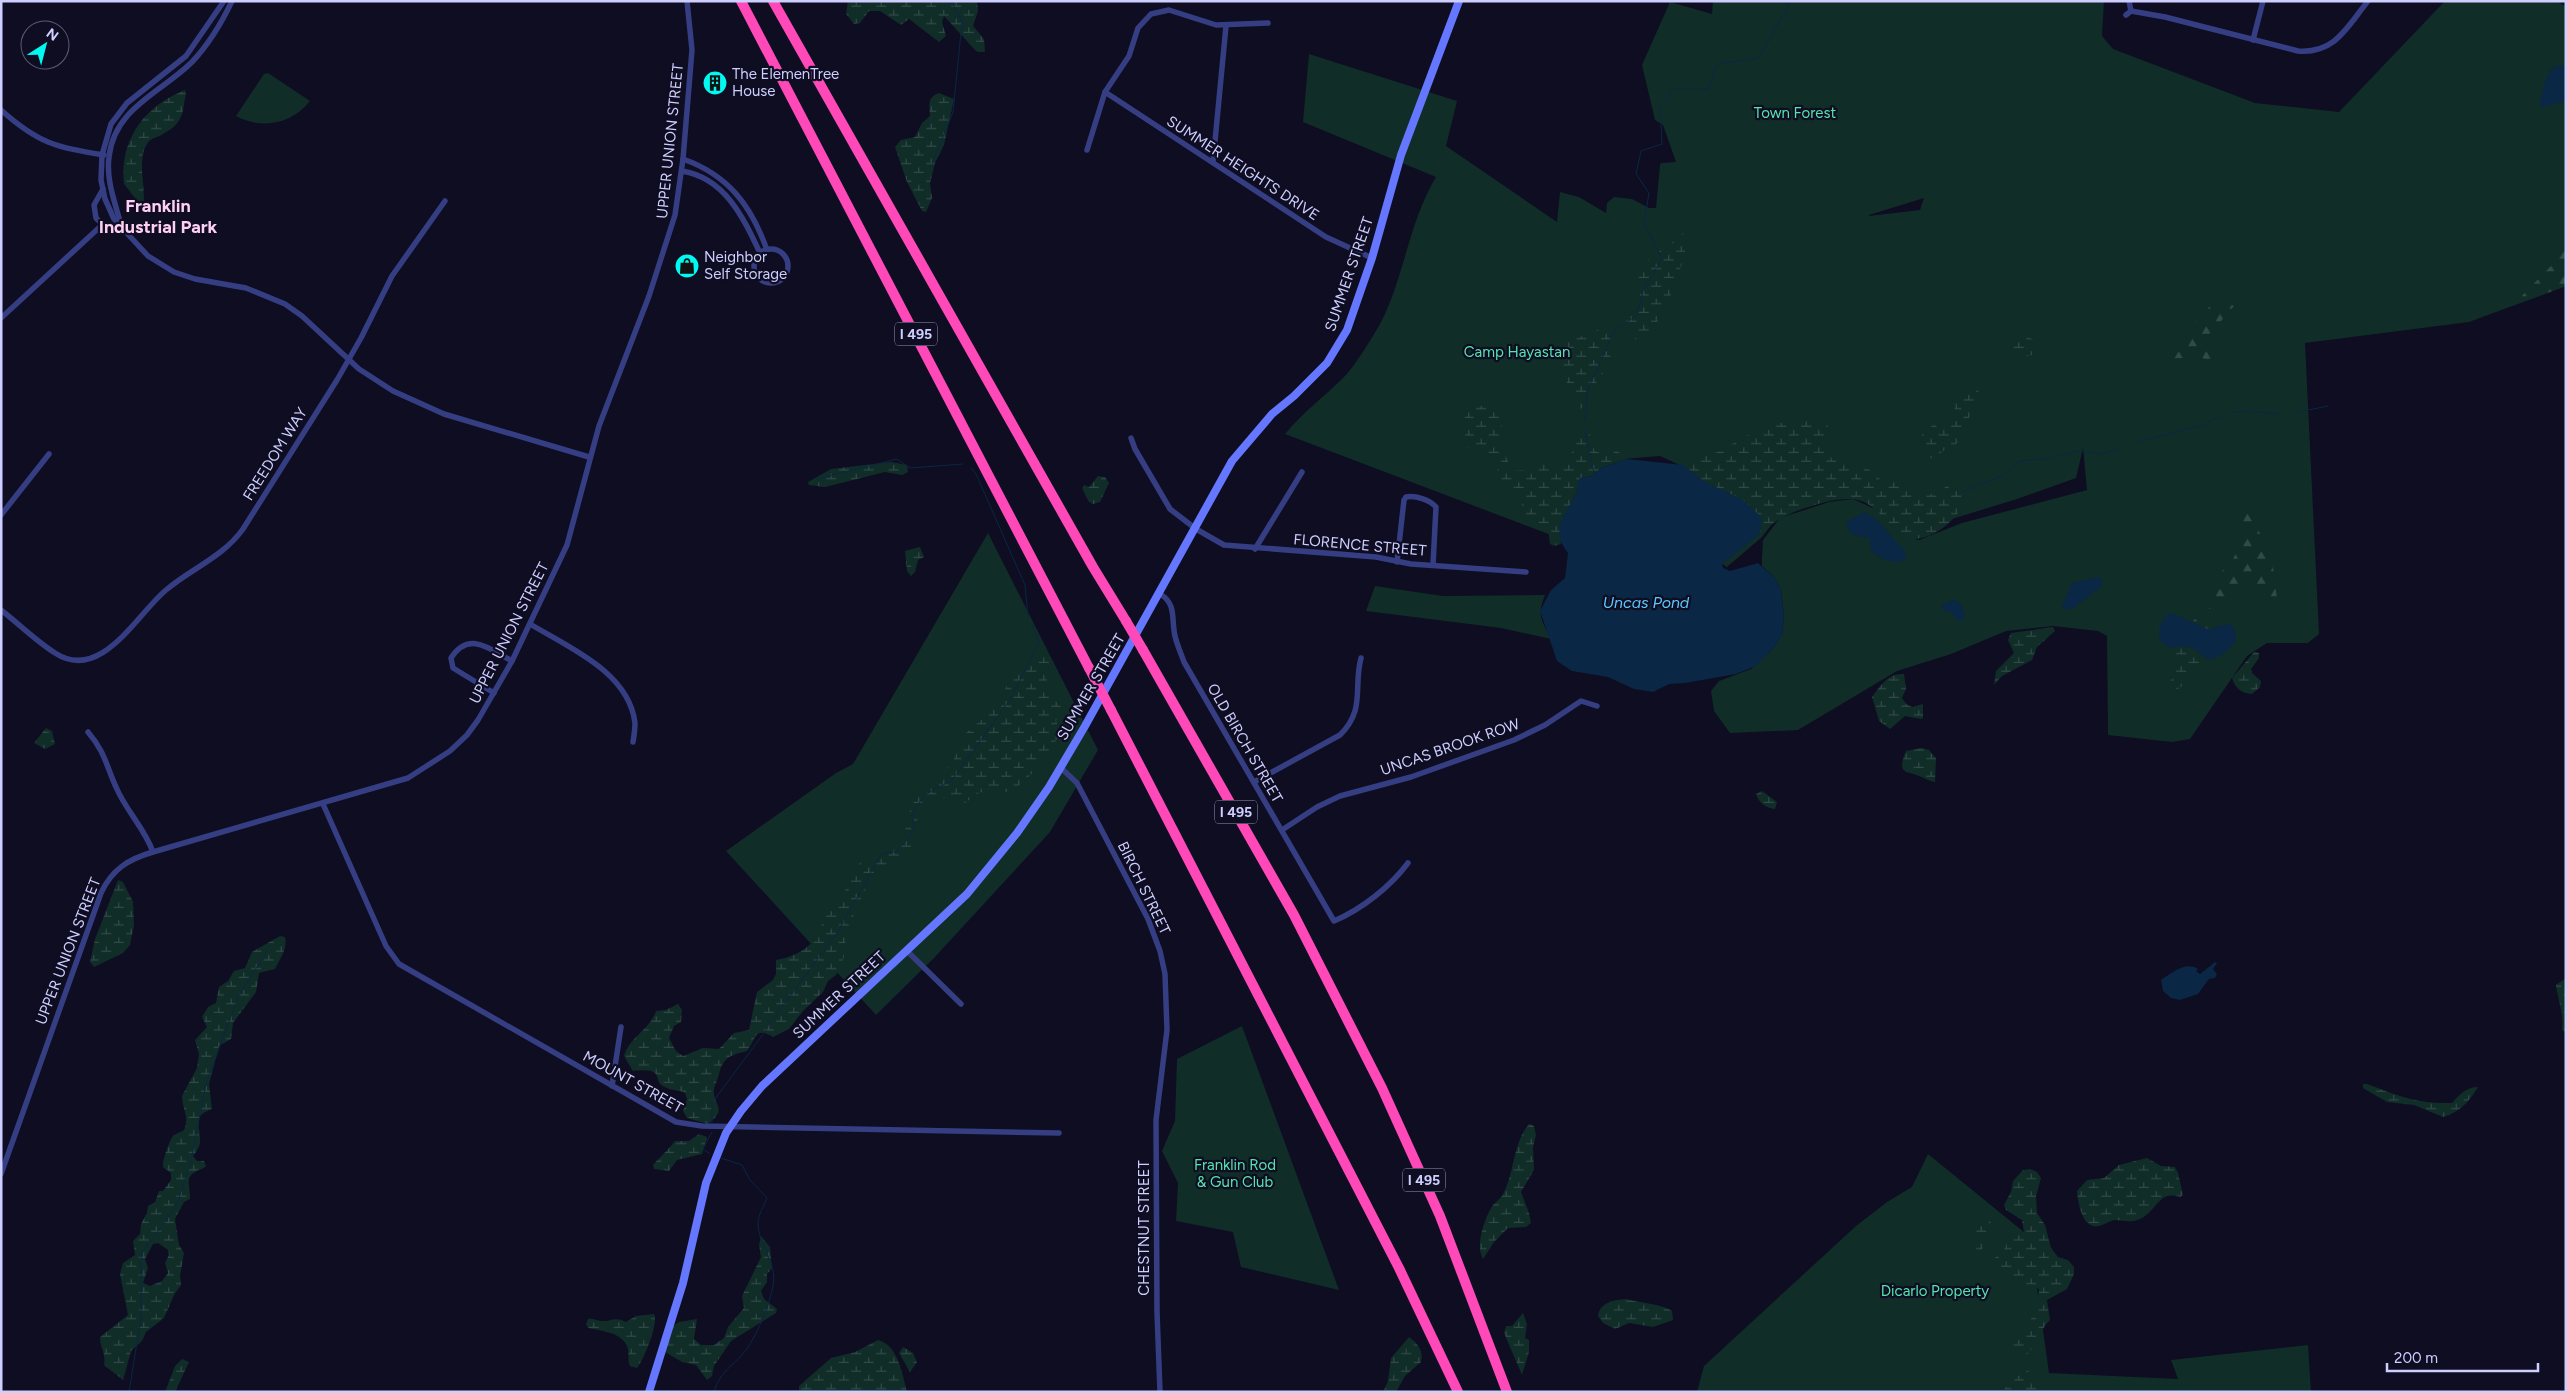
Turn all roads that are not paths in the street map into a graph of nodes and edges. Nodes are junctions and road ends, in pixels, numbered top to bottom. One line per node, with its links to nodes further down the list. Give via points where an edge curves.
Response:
1 (224, 1): 16 (street, via 186,56 138,93 114,120 106,137)
2 (232, 1): 16 (street, via 222,21 192,62 133,108 120,124)
3 (687, 1): 17 (street, UPPER UNION STREET, via 692,50)
4 (741, 1): 64 (highway, I 495, bridge, via 1400,1268)
5 (773, 1): 65 (highway, I 495, bridge, via 1294,915 1382,1088 1440,1216)
6 (1459, 1): 26 (main road, SUMMER STREET, via 1401,155)
7 (2129, 1): 12 (street, via 2128,13 2165,17)
8 (2262, 1): 12 (street)
9 (2368, 1): 12 (street, via 2338,40 2323,50 2298,51)
10 (1268, 23): 11 (street)
11 (1226, 26): 13 (street, via 1205,24 1169,10 1152,14 1138,28 1129,56); 18 (street)
12 (2253, 40)
13 (1105, 92): 15 (street); 18 (street, SUMMER HEIGHTS DRIVE)
14 (1, 110): 16 (street, via 48,144)
15 (1087, 150)
16 (106, 156): 20 (street); 23 (street, via 110,188)
17 (683, 159): 19 (street, UPPER UNION STREET); 24 (street, via 719,176 736,192)
18 (1213, 162): 26 (street, SUMMER HEIGHTS DRIVE, via 1326,237)
19 (682, 171): 25 (street, via 704,178 728,197); 31 (street, UPPER UNION STREET, via 670,237)
20 (103, 189): 22 (street, via 94,208); 23 (street, via 109,211)
21 (445, 201): 28 (street, FREEDOM WAY, via 392,276)
22 (102, 225): 23 (street, via 110,229); 27 (street)
23 (121, 227): 28 (street, via 148,256 174,272 246,288 285,304)
24 (767, 250): 25 (street); 25 (street, via 781,252 787,261 788,271 779,282 768,283 757,275 754,265)
25 (760, 253)
26 (1372, 258): 34 (main road, SUMMER STREET, via 1355,310 1338,347 1319,372 1272,414 1247,442 1226,471)
27 (1, 318)
28 (348, 360): 31 (street, via 393,391 444,414); 40 (street, FREEDOM WAY, via 243,529 217,556 163,592 114,645 94,657 74,660 56,654)
29 (1132, 438): 34 (street, FLORENCE STREET, via 1163,500 1181,519)
30 (49, 454): 33 (street)
31 (589, 457): 41 (street, UPPER UNION STREET, via 567,545)
32 (1302, 472): 35 (street)
33 (1, 515)
34 (1196, 528): 35 (street, FLORENCE STREET, via 1224,544); 39 (main road, SUMMER STREET)
35 (1255, 549): 36 (street, FLORENCE STREET, via 1376,557)
36 (1397, 562): 37 (street, FLORENCE STREET); 37 (street, via 1406,496 1430,502 1436,507)
37 (1433, 564): 38 (street, FLORENCE STREET)
38 (1526, 572)
39 (1160, 594): 48 (main road, SUMMER STREET); 49 (street, OLD BIRCH STREET, via 1171,604 1174,633 1184,662)
40 (1, 610)
41 (530, 624): 43 (street, UPPER UNION STREET); 47 (street, via 600,667 616,682 629,704 635,723)
42 (1360, 658): 49 (street, via 1357,706 1348,727 1340,735)
43 (512, 661): 44 (street, UPPER UNION STREET); 44 (street, via 470,642 451,658 453,668)
44 (494, 693): 50 (street, UPPER UNION STREET, via 467,735 432,764 399,782)
45 (1597, 706): 51 (street, UNCAS BROOK ROW, via 1581,701 1545,725 1514,740 1411,777 1340,796)
46 (88, 732): 52 (street, via 104,754 116,787 141,824)
47 (633, 742)
48 (1060, 767): 54 (main road, SUMMER STREET, via 1038,804 980,880); 57 (street, BIRCH STREET, via 1077,783 1143,908 1156,940 1165,974 1167,1002)
49 (1254, 782): 51 (street, OLD BIRCH STREET)
50 (323, 804): 52 (street, UPPER UNION STREET); 58 (street, MOUNT STREET, via 386,946 399,964)
51 (1282, 830): 53 (street, OLD BIRCH STREET, via 1334,921 1393,881)
52 (154, 852): 61 (street, UPPER UNION STREET, via 121,866 105,884)
53 (1408, 863)
54 (907, 951): 55 (street); 59 (main road, SUMMER STREET, via 774,1074)
55 (961, 1004)
56 (621, 1027): 58 (street)
57 (1163, 1064): 63 (street, CHESTNUT STREET, via 1156,1120)
58 (612, 1086): 59 (street, MOUNT STREET, via 676,1122)
59 (731, 1126): 60 (street, MOUNT STREET); 62 (main road, SUMMER STREET, via 712,1164 684,1275)
60 (1059, 1133)
61 (1, 1174)
62 (649, 1392)
63 (1160, 1392)
64 (1458, 1392)
65 (1507, 1392)

